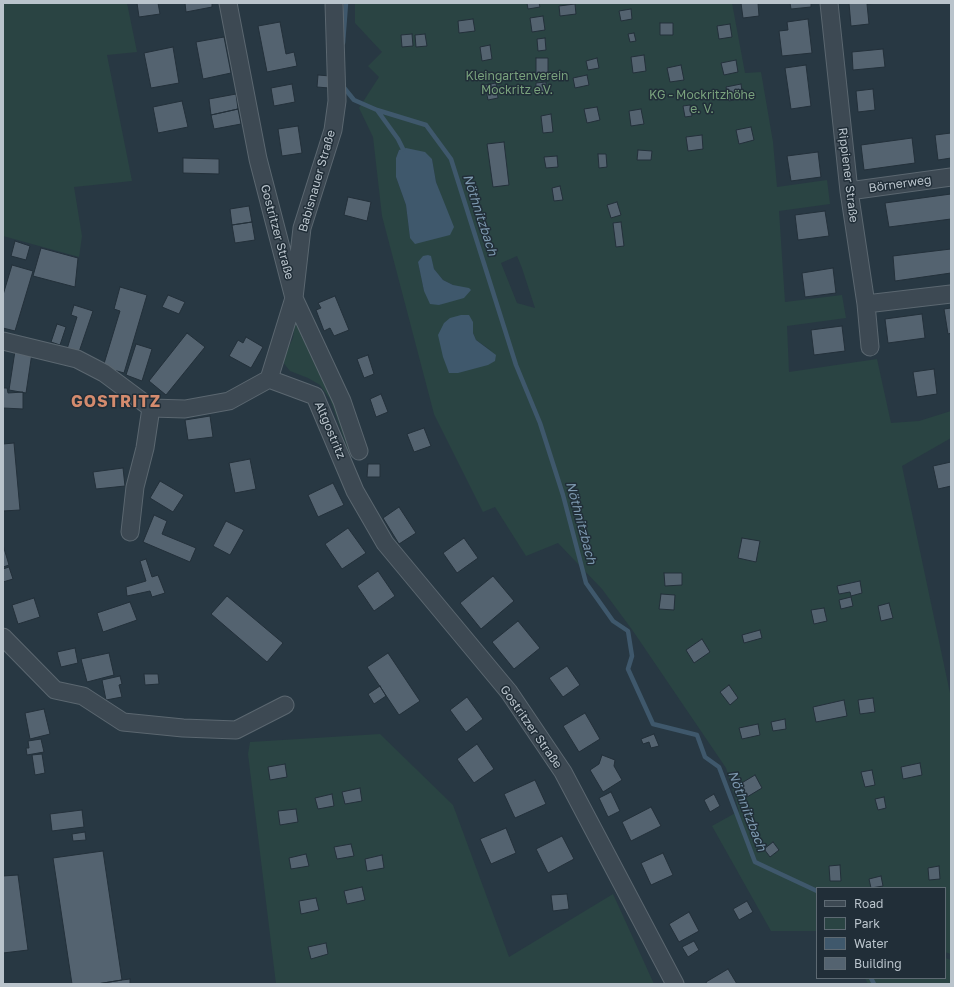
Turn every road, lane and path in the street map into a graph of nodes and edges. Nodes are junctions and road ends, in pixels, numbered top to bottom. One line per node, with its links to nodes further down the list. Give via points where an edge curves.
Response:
1 (228, 3): 7 (street, Gostritzer Straße, via 258,159)
2 (334, 3): 7 (street, Babisnauer Straße, via 336,101 333,130 302,228)
3 (829, 3): 5 (street, Rippiener Straße)
4 (951, 177): 5 (street, Börnerweg)
5 (849, 190): 8 (street, Rippiener Straße)
6 (951, 294): 8 (street)
7 (294, 298): 11 (street, Babisnauer Straße); 13 (street, Gostritzer Straße, via 342,401)
8 (866, 304): 10 (street, Rippiener Straße)
9 (3, 341): 12 (street, via 77,358 104,373)
10 (870, 347)
11 (269, 379): 12 (street, via 229,401 185,409); 14 (street, Altgostritz, via 316,396)
12 (151, 408): 15 (street, via 145,448 135,487)
13 (360, 451)
14 (355, 491): 18 (street, Gostritzer Straße, via 385,543 509,692 563,772)
15 (130, 532)
16 (3, 637): 17 (street, via 55,690 83,696 123,722 236,730)
17 (285, 705)
18 (675, 984)

